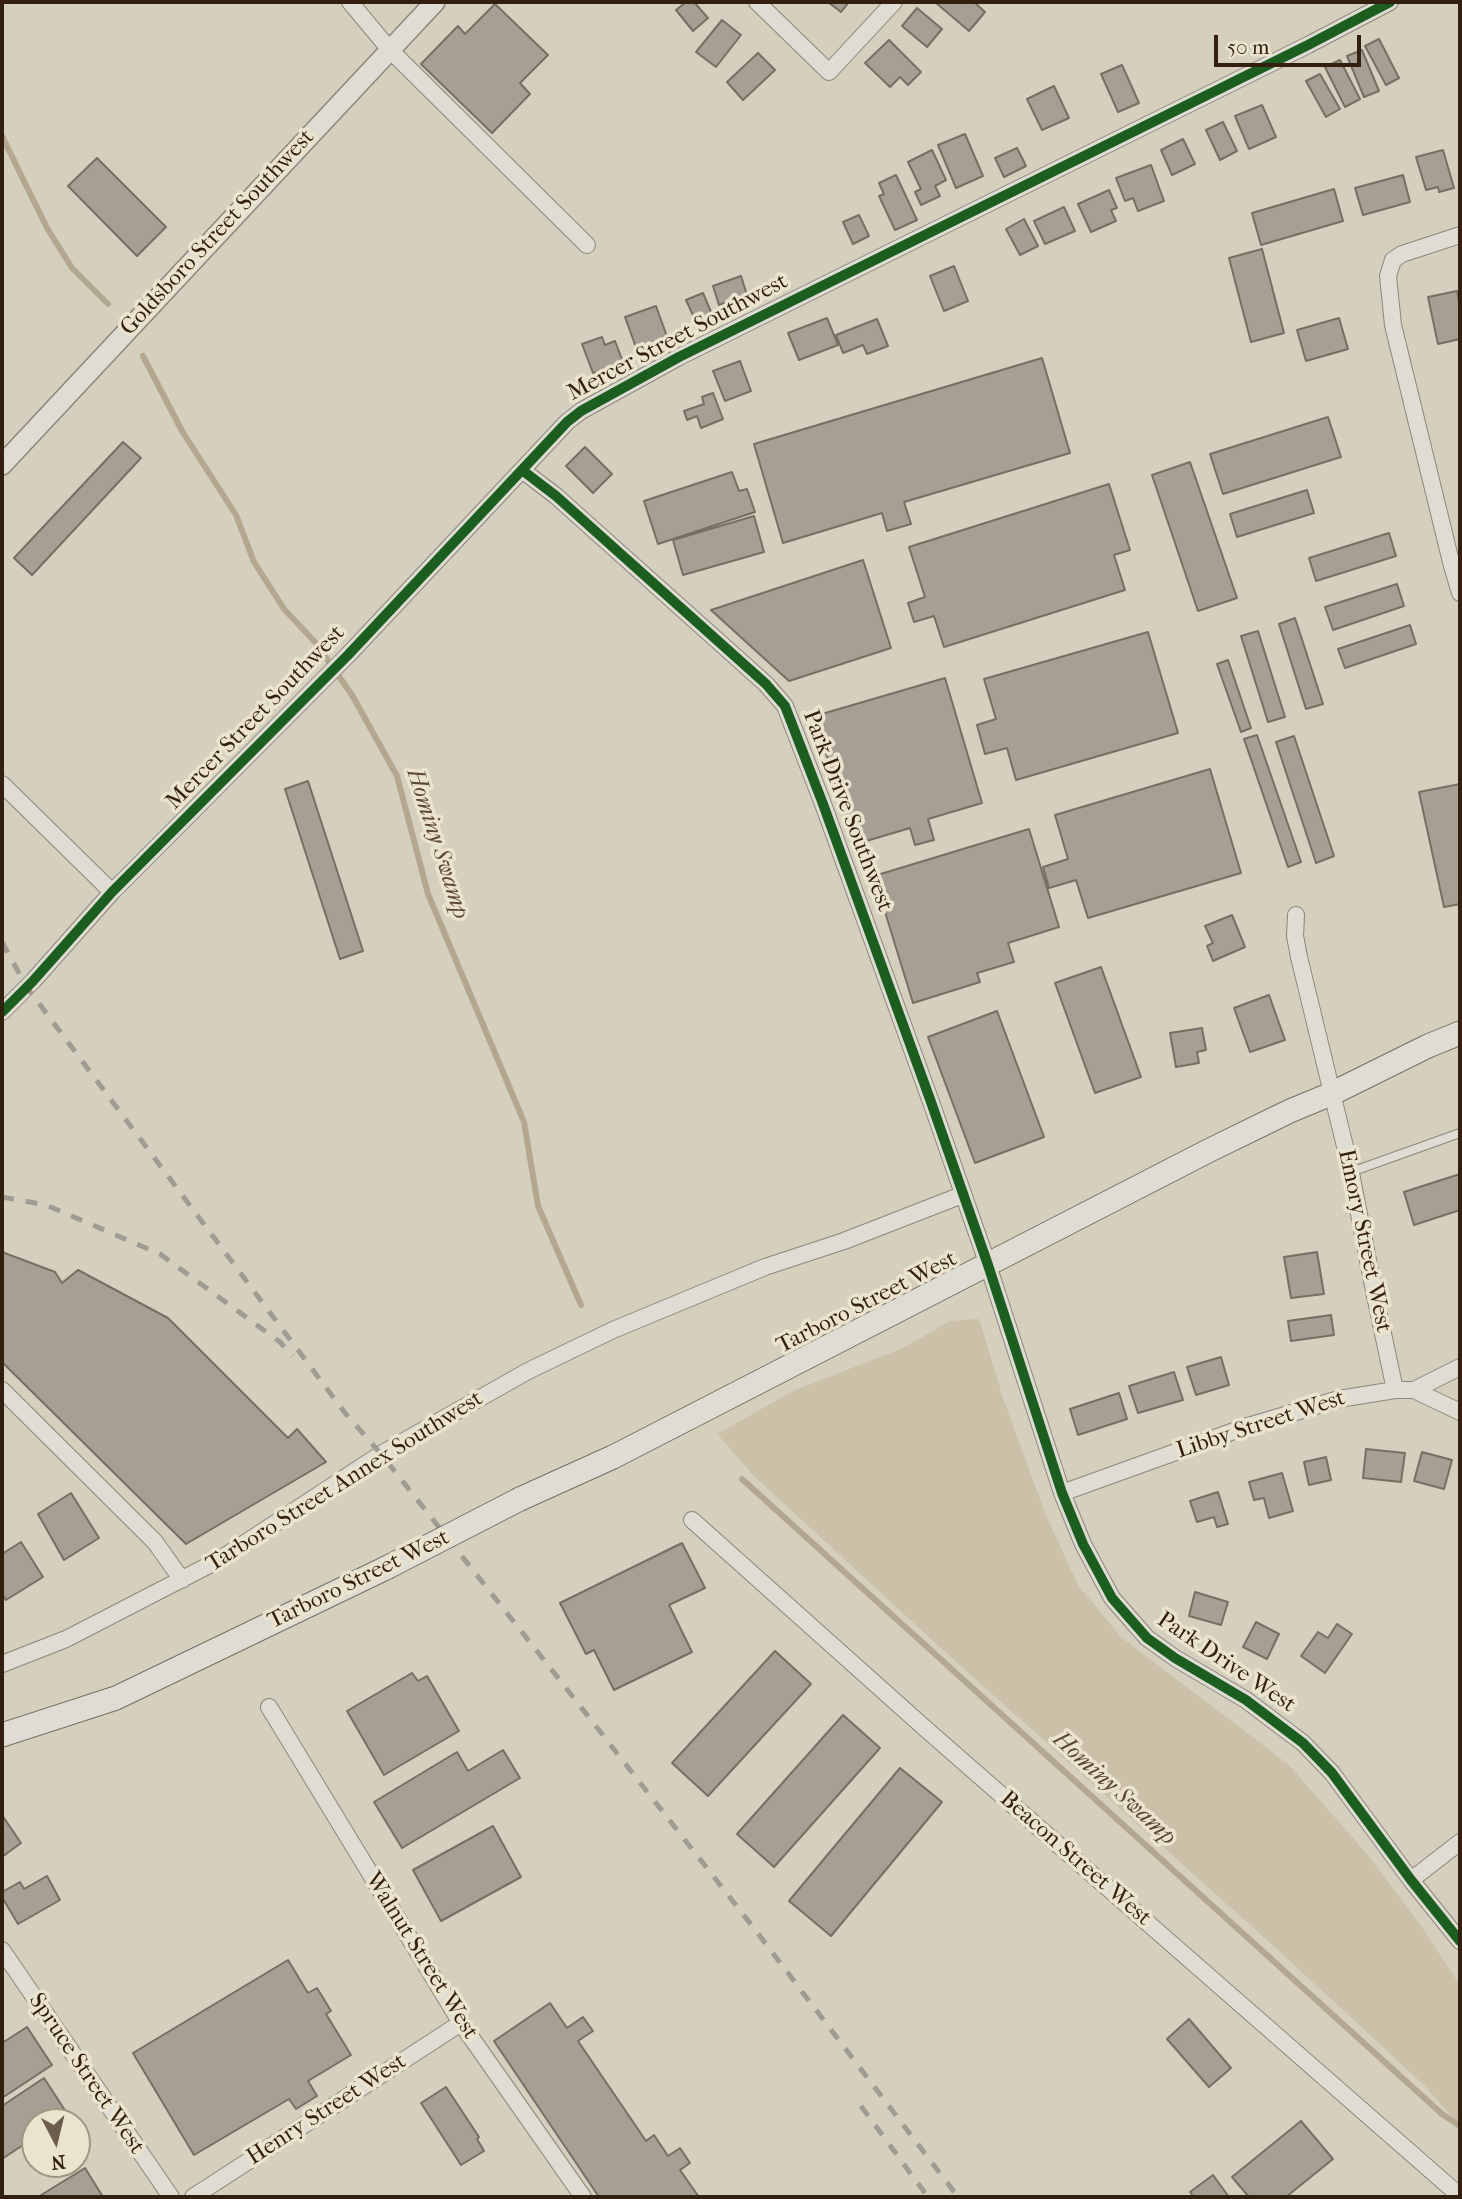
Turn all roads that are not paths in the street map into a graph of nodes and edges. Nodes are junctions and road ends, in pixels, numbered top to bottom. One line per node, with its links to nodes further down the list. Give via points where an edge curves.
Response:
1 (350, 2): 6 (street)
2 (435, 2): 6 (street, Goldsboro Street Southwest)
3 (757, 2): 4 (street, via 829,72)
4 (894, 2)
5 (1390, 2): 10 (street, Mercer Street Southwest, via 679,357 581,411)
6 (390, 50): 8 (street); 9 (street, Goldsboro Street Southwest)
7 (1460, 235): 11 (street, via 1402,254 1393,260 1388,276 1393,325)
8 (587, 245)
9 (2, 465)
10 (522, 470): 13 (street, Mercer Street Southwest, via 348,655); 20 (street, Park Drive Southwest, via 766,684 785,706)
11 (1460, 593)
12 (2, 784): 13 (street)
13 (113, 892): 15 (street, Mercer Street Southwest)
14 (1296, 915): 17 (street, Emory Street West, via 1298,957)
15 (2, 1012)
16 (1459, 1038): 17 (main road, Tarboro Street West, via 1428,1046)
17 (1331, 1094): 19 (street, Emory Street West); 21 (main road, Tarboro Street West, via 1210,1150)
18 (1460, 1133): 19 (lane)
19 (1351, 1172): 24 (street, Emory Street West)
20 (962, 1195): 21 (street, Park Drive Southwest); 29 (street, Tarboro Street Annex Southwest, via 752,1272 528,1371 381,1454)
21 (988, 1265): 27 (street, Park Drive West); 32 (main road, Tarboro Street West, bridge, via 613,1457 116,1698)
22 (1460, 1367): 25 (street, Libby Street West)
23 (2, 1390): 29 (street, via 155,1542)
24 (1395, 1390): 25 (street, Libby Street West); 27 (street, Libby Street West, via 1339,1399 1245,1427)
25 (1415, 1390): 26 (street)
26 (1460, 1412)
27 (1062, 1493): 34 (street, Park Drive West, via 1099,1577 1126,1616 1147,1638 1246,1700 1303,1743 1332,1773)
28 (692, 1520): 38 (street, Beacon Street West)
29 (182, 1580): 30 (street, Tarboro Street Annex Southwest, via 66,1639)
30 (2, 1664)
31 (269, 1707): 37 (street, Walnut Street West)
32 (2, 1735)
33 (1460, 1842): 34 (street)
34 (1411, 1880): 35 (street, Park Drive West)
35 (1460, 1941)
36 (2, 1950): 39 (street, Spruce Street West)
37 (461, 2023): 40 (street, Henry Street West); 41 (street, Walnut Street West)
38 (1460, 2196)
39 (171, 2197)
40 (193, 2197)
41 (583, 2197)

